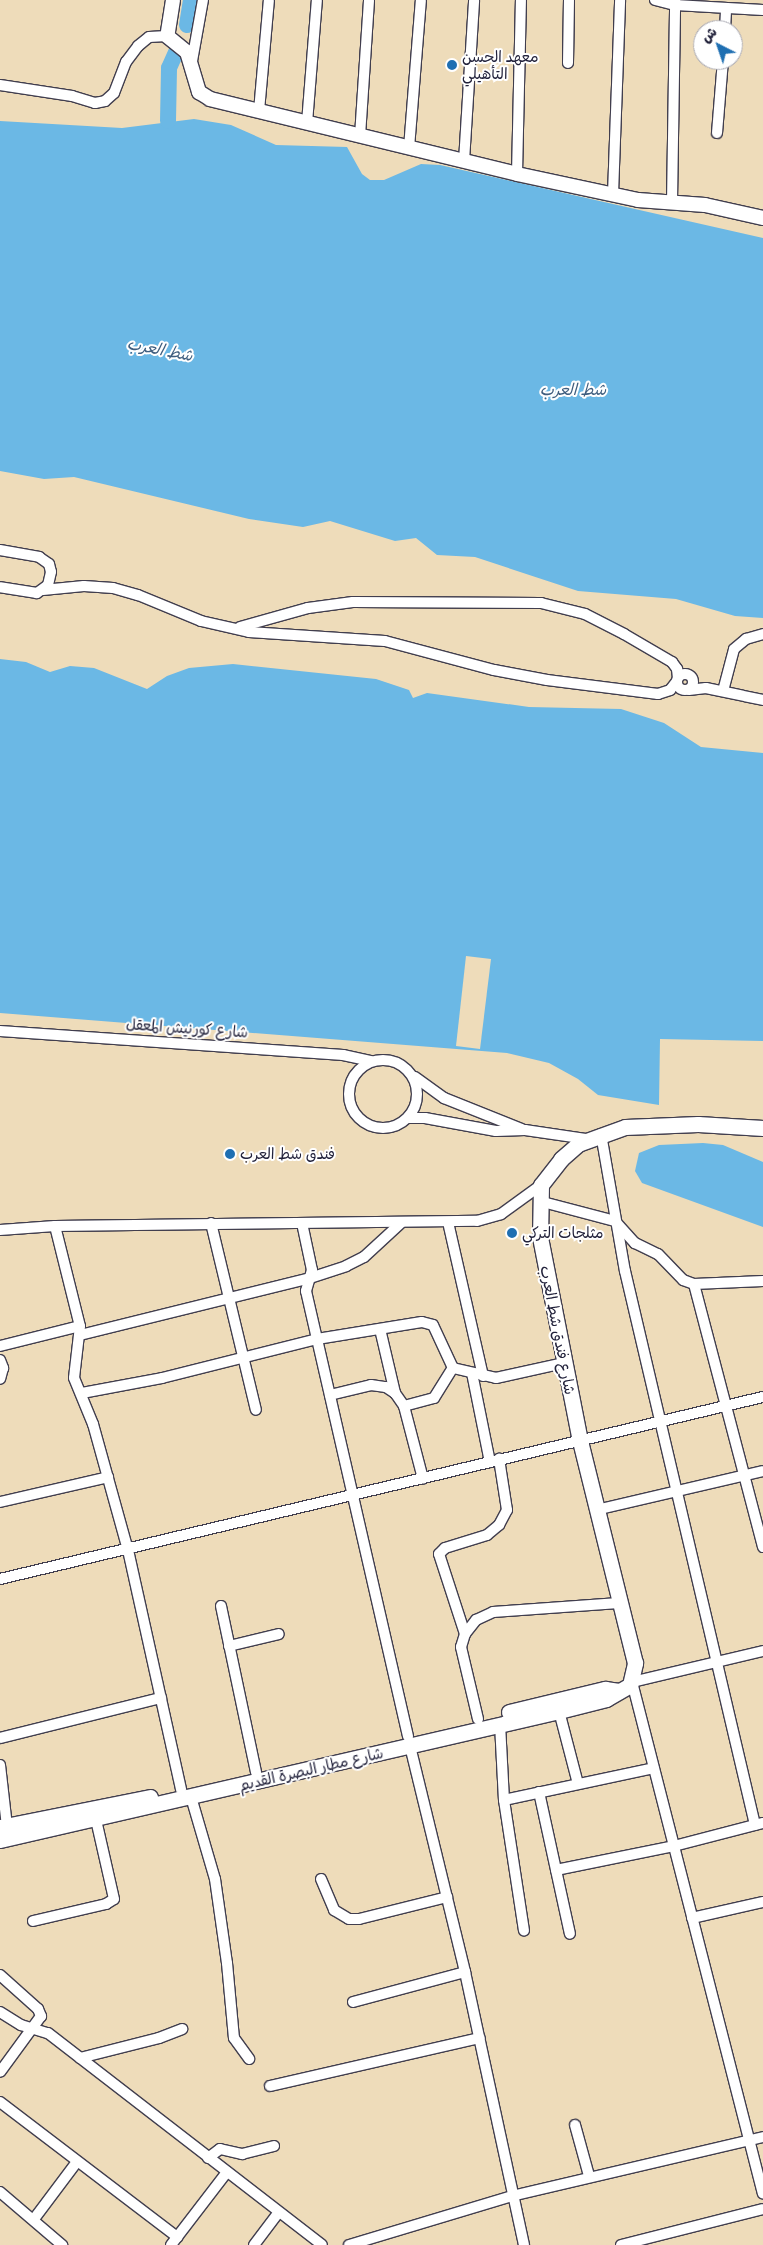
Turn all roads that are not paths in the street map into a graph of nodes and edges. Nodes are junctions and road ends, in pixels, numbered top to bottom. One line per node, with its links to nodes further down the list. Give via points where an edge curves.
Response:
1 (173, 0): 16 (street)
2 (204, 0): 17 (street)
3 (269, 0): 21 (street)
4 (317, 0): 22 (street)
5 (369, 0): 24 (street)
6 (421, 0): 25 (street)
7 (474, 0): 26 (street)
8 (521, 0): 27 (street)
9 (569, 0): 18 (street)
10 (620, 0): 28 (street)
11 (655, 0): 12 (street)
12 (675, 2): 13 (street); 29 (street)
13 (726, 8): 14 (street); 15 (street)
14 (763, 10)
15 (725, 20)
16 (167, 36): 17 (street, via 187,52); 20 (street, via 149,38 138,46 126,62 114,93 95,104 72,96)
17 (192, 61): 21 (street, via 195,84 204,97)
18 (568, 63)
19 (722, 70): 23 (street)
20 (0, 85)
21 (258, 111): 22 (street)
22 (307, 123): 24 (street)
23 (718, 133)
24 (360, 136): 25 (street)
25 (409, 148): 26 (street)
26 (464, 161): 27 (street)
27 (517, 174): 28 (street)
28 (613, 194): 29 (street)
29 (672, 202): 30 (street, via 705,205)
30 (763, 218)
31 (0, 550): 33 (street, via 39,557 49,564 50,580)
32 (0, 587): 33 (street, via 32,593)
33 (43, 590): 34 (street, via 84,586 113,588 153,600 201,621)
34 (232, 628): 36 (street, via 258,624 308,608 353,602 541,603 585,614); 42 (street, via 265,635 385,641 520,676)
35 (763, 634): 41 (street, via 746,638 734,649)
36 (672, 662): 37 (street); 38 (street, via 678,669)
37 (690, 675): 38 (street); 39 (street); 40 (street, via 694,684)
38 (677, 679): 40 (street); 42 (street)
39 (706, 688): 40 (street); 41 (street)
40 (686, 691): 42 (street)
41 (723, 691): 43 (street)
42 (665, 694)
43 (763, 700)
44 (0, 1031): 45 (street, شارع كورنيش المعقل, via 343,1055)
45 (371, 1061): 46 (street, via 390,1060); 47 (street, via 351,1081 349,1099 357,1116 382,1128 400,1124)
46 (413, 1075): 47 (street, via 418,1093 414,1111); 49 (street, via 444,1098)
47 (408, 1118): 49 (street, via 496,1131)
48 (763, 1128): 50 (main road, via 728,1124 669,1125 624,1128)
49 (525, 1130): 50 (street)
50 (594, 1136): 51 (main road, via 561,1159); 53 (street)
51 (541, 1185): 52 (main road, شارع فندق شط العرب); 54 (street, via 512,1207 490,1218)
52 (539, 1201): 53 (street); 70 (main road, شارع فندق شط العرب, via 540,1236)
53 (615, 1221): 62 (street, via 635,1243 658,1254 682,1280); 82 (street)
54 (448, 1222): 57 (street); 73 (street)
55 (211, 1223): 56 (street); 58 (street); 63 (street)
56 (302, 1223): 57 (street); 60 (street, via 312,1270)
57 (401, 1224): 60 (street, via 358,1261)
58 (55, 1226): 59 (street); 65 (street)
59 (0, 1230)
60 (310, 1278): 63 (street); 66 (street, via 306,1291)
61 (763, 1281): 62 (street)
62 (694, 1284): 80 (street)
63 (231, 1297): 65 (street); 68 (street)
64 (380, 1328): 66 (street); 71 (street, via 422,1322 433,1325); 76 (street)
65 (80, 1330): 67 (street); 75 (street, via 74,1370)
66 (317, 1339): 68 (street); 77 (street)
67 (0, 1346)
68 (244, 1358): 75 (street); 81 (street)
69 (0, 1360): 74 (street, via 3,1368)
70 (564, 1363): 73 (street, via 496,1378); 83 (main road, شارع فندق شط العرب)
71 (453, 1368): 72 (street); 79 (street, via 434,1398)
72 (472, 1373): 73 (street); 84 (street)
73 (483, 1376)
74 (0, 1379)
75 (82, 1394): 87 (street)
76 (395, 1394): 77 (street, via 386,1386 372,1385); 79 (street)
77 (330, 1395): 90 (street)
78 (763, 1397): 80 (street)
79 (404, 1406): 88 (street)
80 (728, 1407): 82 (street); 86 (street)
81 (256, 1410)
82 (662, 1422): 83 (street); 89 (street)
83 (580, 1441): 84 (street); 92 (main road, شارع فندق شط العرب)
84 (494, 1460): 88 (street); 99 (street, via 507,1510 499,1525 487,1535 445,1548 439,1554)
85 (763, 1471): 86 (street)
86 (745, 1475): 89 (street); 93 (street)
87 (108, 1477): 91 (street); 94 (street)
88 (423, 1479): 90 (street)
89 (678, 1490): 92 (street); 102 (street)
90 (353, 1494): 94 (street); 110 (street)
91 (0, 1502)
92 (596, 1510): 96 (main road, شارع فندق شط العرب)
93 (763, 1547)
94 (128, 1550): 95 (street); 105 (street)
95 (0, 1579)
96 (619, 1603): 99 (street, via 493,1612 476,1620); 103 (main road, شارع فندق شط العرب, via 635,1663)
97 (221, 1606): 100 (street)
98 (279, 1634): 100 (street)
99 (465, 1634): 107 (street, via 461,1647)
100 (229, 1646): 113 (street)
101 (763, 1651): 102 (street)
102 (718, 1661): 103 (street); 119 (street)
103 (632, 1682): 104 (main road, شارع مطار البصرة القديم); 112 (street)
104 (619, 1691): 106 (main road, شارع مطار البصرة القديم, via 606,1699); 107 (main road, شارع مطار البصرة القديم, via 605,1689)
105 (161, 1698): 109 (street); 116 (street)
106 (559, 1711): 108 (main road, شارع مطار البصرة القديم); 114 (street)
107 (478, 1719): 110 (main road, شارع مطار البصرة القديم)
108 (500, 1724): 110 (main road, شارع مطار البصرة القديم); 117 (street)
109 (0, 1738)
110 (409, 1741): 113 (main road, شارع مطار البصرة القديم); 116 (main road, شارع مطار البصرة القديم); 125 (street)
111 (0, 1765): 120 (street)
112 (654, 1768): 114 (street); 122 (street)
113 (256, 1772): 116 (main road, شارع مطار البصرة القديم)
114 (578, 1784): 115 (street)
115 (539, 1792): 117 (street); 123 (street)
116 (186, 1794): 118 (main road, شارع مطار البصرة القديم); 120 (main road, شارع مطار البصرة القديم); 139 (street, via 215,1879 228,1963 234,2038)
117 (504, 1800): 129 (street)
118 (96, 1820): 121 (main road, شارع مطار البصرة القديم); 128 (street, via 114,1899 106,1904)
119 (759, 1824): 122 (street)
120 (3, 1827)
121 (0, 1840)
122 (674, 1846): 123 (street); 127 (street)
123 (556, 1870): 130 (street)
124 (322, 1879): 125 (street, via 334,1910 349,1919)
125 (447, 1897): 131 (street)
126 (763, 1902): 127 (street)
127 (692, 1918): 145 (street)
128 (34, 1921)
129 (524, 1930)
130 (570, 1934)
131 (465, 1972): 133 (street); 137 (street)
132 (0, 1974): 136 (street, via 40,2012)
133 (353, 2002)
134 (0, 2012): 136 (street)
135 (182, 2028): 138 (street, via 159,2038)
136 (33, 2029): 138 (street, via 46,2031); 140 (street)
137 (480, 2038): 141 (street); 152 (street)
138 (80, 2058): 147 (street)
139 (249, 2059)
140 (0, 2072)
141 (270, 2086)
142 (0, 2102): 148 (street)
143 (574, 2125): 150 (street)
144 (763, 2137): 145 (street)
145 (750, 2141): 150 (street); 153 (street)
146 (274, 2146): 147 (street, via 242,2154 220,2149)
147 (208, 2158): 149 (street)
148 (76, 2163): 156 (street); 158 (street)
149 (227, 2172): 155 (street); 158 (street)
150 (589, 2176): 152 (street)
151 (0, 2192): 156 (street)
152 (516, 2194): 163 (street); 164 (street)
153 (763, 2194)
154 (763, 2209): 165 (street)
155 (279, 2212): 161 (street); 162 (street)
156 (34, 2219): 157 (street)
157 (52, 2236): 159 (street); 160 (street)
158 (174, 2241)
159 (45, 2245)
160 (62, 2245)
161 (254, 2245)
162 (322, 2245)
163 (349, 2245)
164 (524, 2245)
165 (621, 2245)

